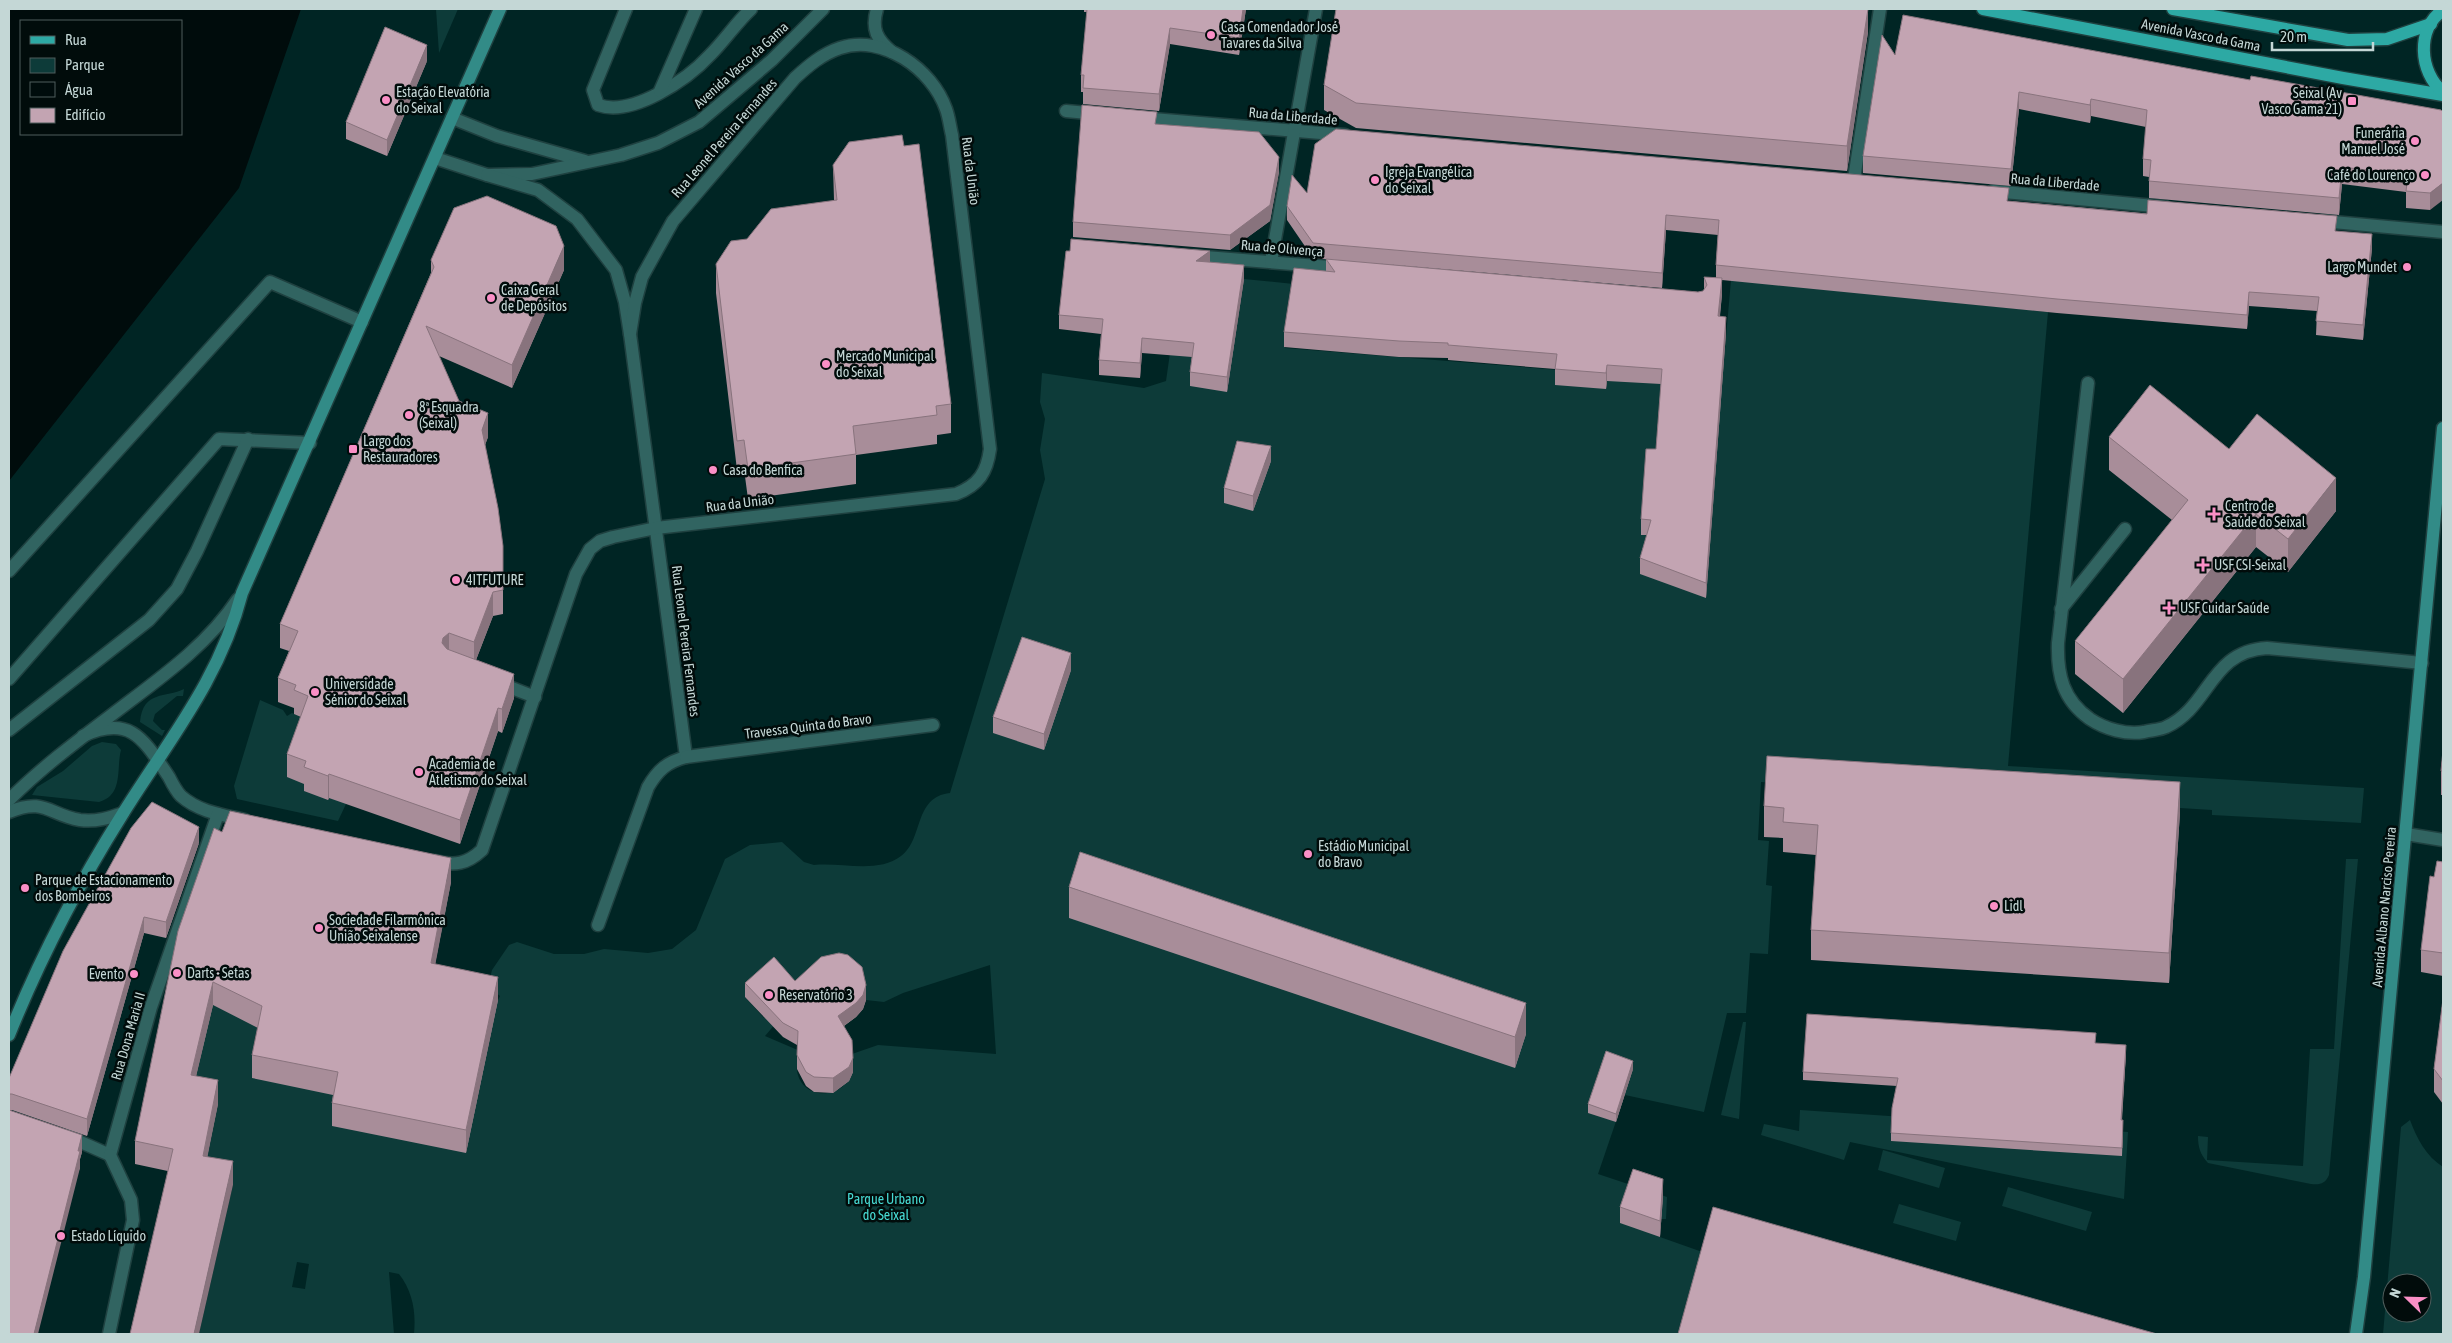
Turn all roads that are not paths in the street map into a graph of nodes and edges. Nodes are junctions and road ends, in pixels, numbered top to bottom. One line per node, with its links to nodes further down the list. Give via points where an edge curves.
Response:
1 (500, 9): 17 (street)
2 (626, 9): 14 (street, via 593,90 598,105 610,109 632,106)
3 (696, 9): 14 (street)
4 (751, 9): 14 (street, via 689,74)
5 (823, 9): 21 (street, Avenida Vasco da Gama, via 772,60 699,122 658,142)
6 (877, 9): 13 (street, Rua da União, via 874,30 878,38 892,52)
7 (1316, 9): 18 (street)
8 (1880, 9): 23 (street)
9 (1983, 9): 15 (main road, Avenida Vasco da Gama, via 2343,78)
10 (2173, 9): 12 (main road, Avenida Vasco da Gama, via 2348,40 2387,39)
11 (2442, 11): 12 (main road)
12 (2431, 24): 15 (main road, via 2425,39 2424,59 2428,73)
13 (910, 61): 32 (street, Rua Leonel Pereira Fernandes, via 878,49 854,46 828,54 795,78 673,221 642,277); 38 (street, Rua da União, via 933,83 946,109 952,135 990,449 988,465 980,479 956,494)
14 (660, 91)
15 (2443, 93)
16 (1066, 111): 18 (street, Rua da Liberdade)
17 (452, 118): 20 (street); 21 (street, Avenida Vasco da Gama, via 498,136)
18 (1295, 131): 19 (street, Rua da Liberdade); 29 (street)
19 (1354, 136)
20 (435, 158): 22 (street, Avenida Vasco da Gama); 31 (street)
21 (587, 162): 22 (street, Avenida Vasco da Gama, via 532,174)
22 (487, 175): 32 (street, Rua Leonel Pereira Fernandes, via 538,190 577,219 616,270)
23 (1854, 179)
24 (1982, 190): 25 (street, Rua da Liberdade)
25 (2179, 208)
26 (2307, 220): 27 (street)
27 (2443, 232)
28 (1182, 254): 29 (street, Rua de Olivença)
29 (1271, 262): 30 (street, Rua de Olivença)
30 (1360, 270)
31 (362, 322): 36 (street); 40 (street, via 270,282)
32 (630, 334): 38 (street, Rua Leonel Pereira Fernandes)
33 (2088, 383): 42 (street)
34 (2443, 428): 37 (street, Avenida Albano Narciso Pereira)
35 (248, 440): 36 (street); 45 (street, via 219,438); 48 (street, via 177,589 148,620)
36 (310, 443): 41 (street)
37 (2441, 483): 43 (street, Avenida Albano Narciso Pereira)
38 (656, 528): 46 (street, Rua da União, via 600,541 590,549 576,574); 50 (street, Rua Leonel Pereira Fernandes)
39 (2125, 530): 42 (street)
40 (9, 571)
41 (242, 593): 49 (street, via 223,619 181,662); 51 (street, via 228,638 208,681)
42 (2061, 609): 43 (street, via 2058,668 2066,694 2078,711 2116,731 2137,733 2166,727 2188,712 2228,661 2252,649)
43 (2422, 663): 57 (street, Avenida Albano Narciso Pereira)
44 (484, 678): 46 (street)
45 (9, 679)
46 (535, 697): 59 (street, Rua da União, via 482,850 471,860 460,864)
47 (933, 725): 50 (street, Travessa Quinta do Bravo)
48 (9, 730)
49 (83, 736): 51 (street, via 113,726 123,728 141,738); 52 (street)
50 (686, 756): 60 (street, via 671,761 657,772 648,787)
51 (158, 760): 54 (street); 55 (street, via 180,795 193,805)
52 (9, 800)
53 (9, 812): 54 (street, via 37,805 80,820 98,821)
54 (123, 814): 61 (street, via 52,939)
55 (218, 814): 56 (street); 63 (street, Rua Dona Maria II, via 151,1007)
56 (256, 822)
57 (2406, 834): 58 (street); 65 (street, Avenida Albano Narciso Pereira)
58 (2443, 840)
59 (418, 858)
60 (598, 925)
61 (9, 1035)
62 (56, 1133): 63 (street)
63 (110, 1155): 64 (street, via 131,1200 133,1220)
64 (109, 1334)
65 (2356, 1334)

